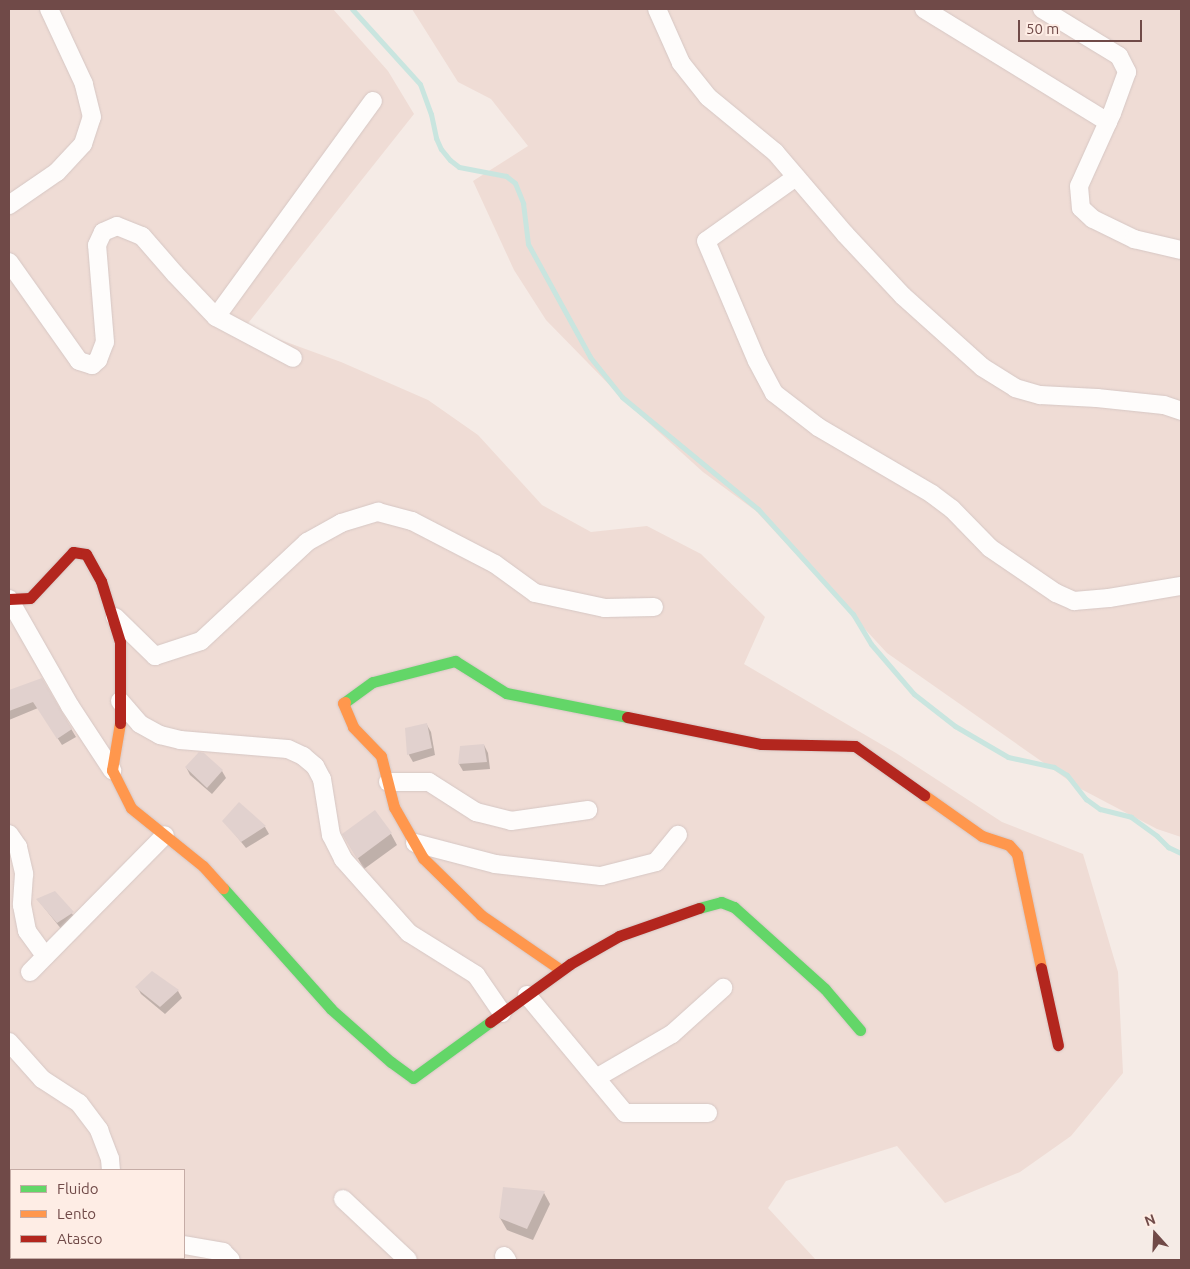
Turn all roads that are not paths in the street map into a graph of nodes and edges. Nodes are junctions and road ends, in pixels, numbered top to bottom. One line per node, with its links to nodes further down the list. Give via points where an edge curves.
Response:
1 (49, 9): 8 (street, via 84,84 92,117 83,144 57,172)
2 (657, 9): 7 (street, via 681,63 708,97 775,152)
3 (924, 9): 6 (street)
4 (1042, 9): 6 (street, via 1119,56 1127,72)
5 (373, 101): 11 (street)
6 (1108, 122): 9 (street, via 1079,186 1081,208 1093,220 1134,239)
7 (796, 177): 13 (street, via 903,296 982,367 1015,388 1040,395 1164,405); 14 (street, via 706,241 757,362 774,393 818,427 932,494 952,509 990,548 1056,593 1074,601)
8 (9, 205)
9 (1181, 250)
10 (9, 262): 11 (street, via 79,361 92,365 98,360 105,342 97,246 103,232 117,226 142,236)
11 (216, 317): 12 (street)
12 (294, 358)
13 (1181, 411)
14 (1181, 586)
15 (9, 599): 17 (street, via 30,598 73,552 86,554 102,581); 19 (street, via 70,706)
16 (654, 607): 17 (street, via 605,608 535,593 495,564 412,520 378,512 341,523 307,542 201,640 155,656)
17 (111, 613): 18 (street, via 120,642)
18 (120, 702): 19 (street, via 121,716); 31 (street, via 140,724 160,736 281,748 303,756 315,766 322,780 331,835 343,859 409,933 476,975)
19 (112, 770): 24 (street, via 131,808)
20 (388, 782): 21 (street, via 429,782 476,812 510,821); 25 (street, via 394,807); 34 (street, via 381,756 353,727 343,703 373,682 455,662 506,694 761,744 855,746 982,836 1009,844 1016,854)
21 (588, 810)
22 (9, 834): 26 (street, via 18,847 24,874 22,905 27,931)
23 (678, 834): 25 (street, via 656,862 601,876 495,864)
24 (165, 835): 26 (street); 31 (street, via 203,866 331,1009 413,1078)
25 (415, 843): 27 (street, via 423,858 481,916)
26 (45, 956): 28 (street)
27 (561, 970): 30 (street); 32 (street, via 619,936 721,902 734,906 824,989)
28 (30, 972)
29 (723, 988): 35 (street, via 672,1034)
30 (527, 995): 31 (street); 35 (street)
31 (502, 1013)
32 (860, 1030)
33 (9, 1042): 37 (street, via 42,1079 79,1103 99,1130 110,1158)
34 (1058, 1046)
35 (596, 1078): 36 (street, via 625,1112)
36 (708, 1113)
37 (110, 1169)
38 (343, 1199): 41 (street)
39 (185, 1245): 40 (street, via 223,1252)
40 (231, 1260)
41 (408, 1260)

